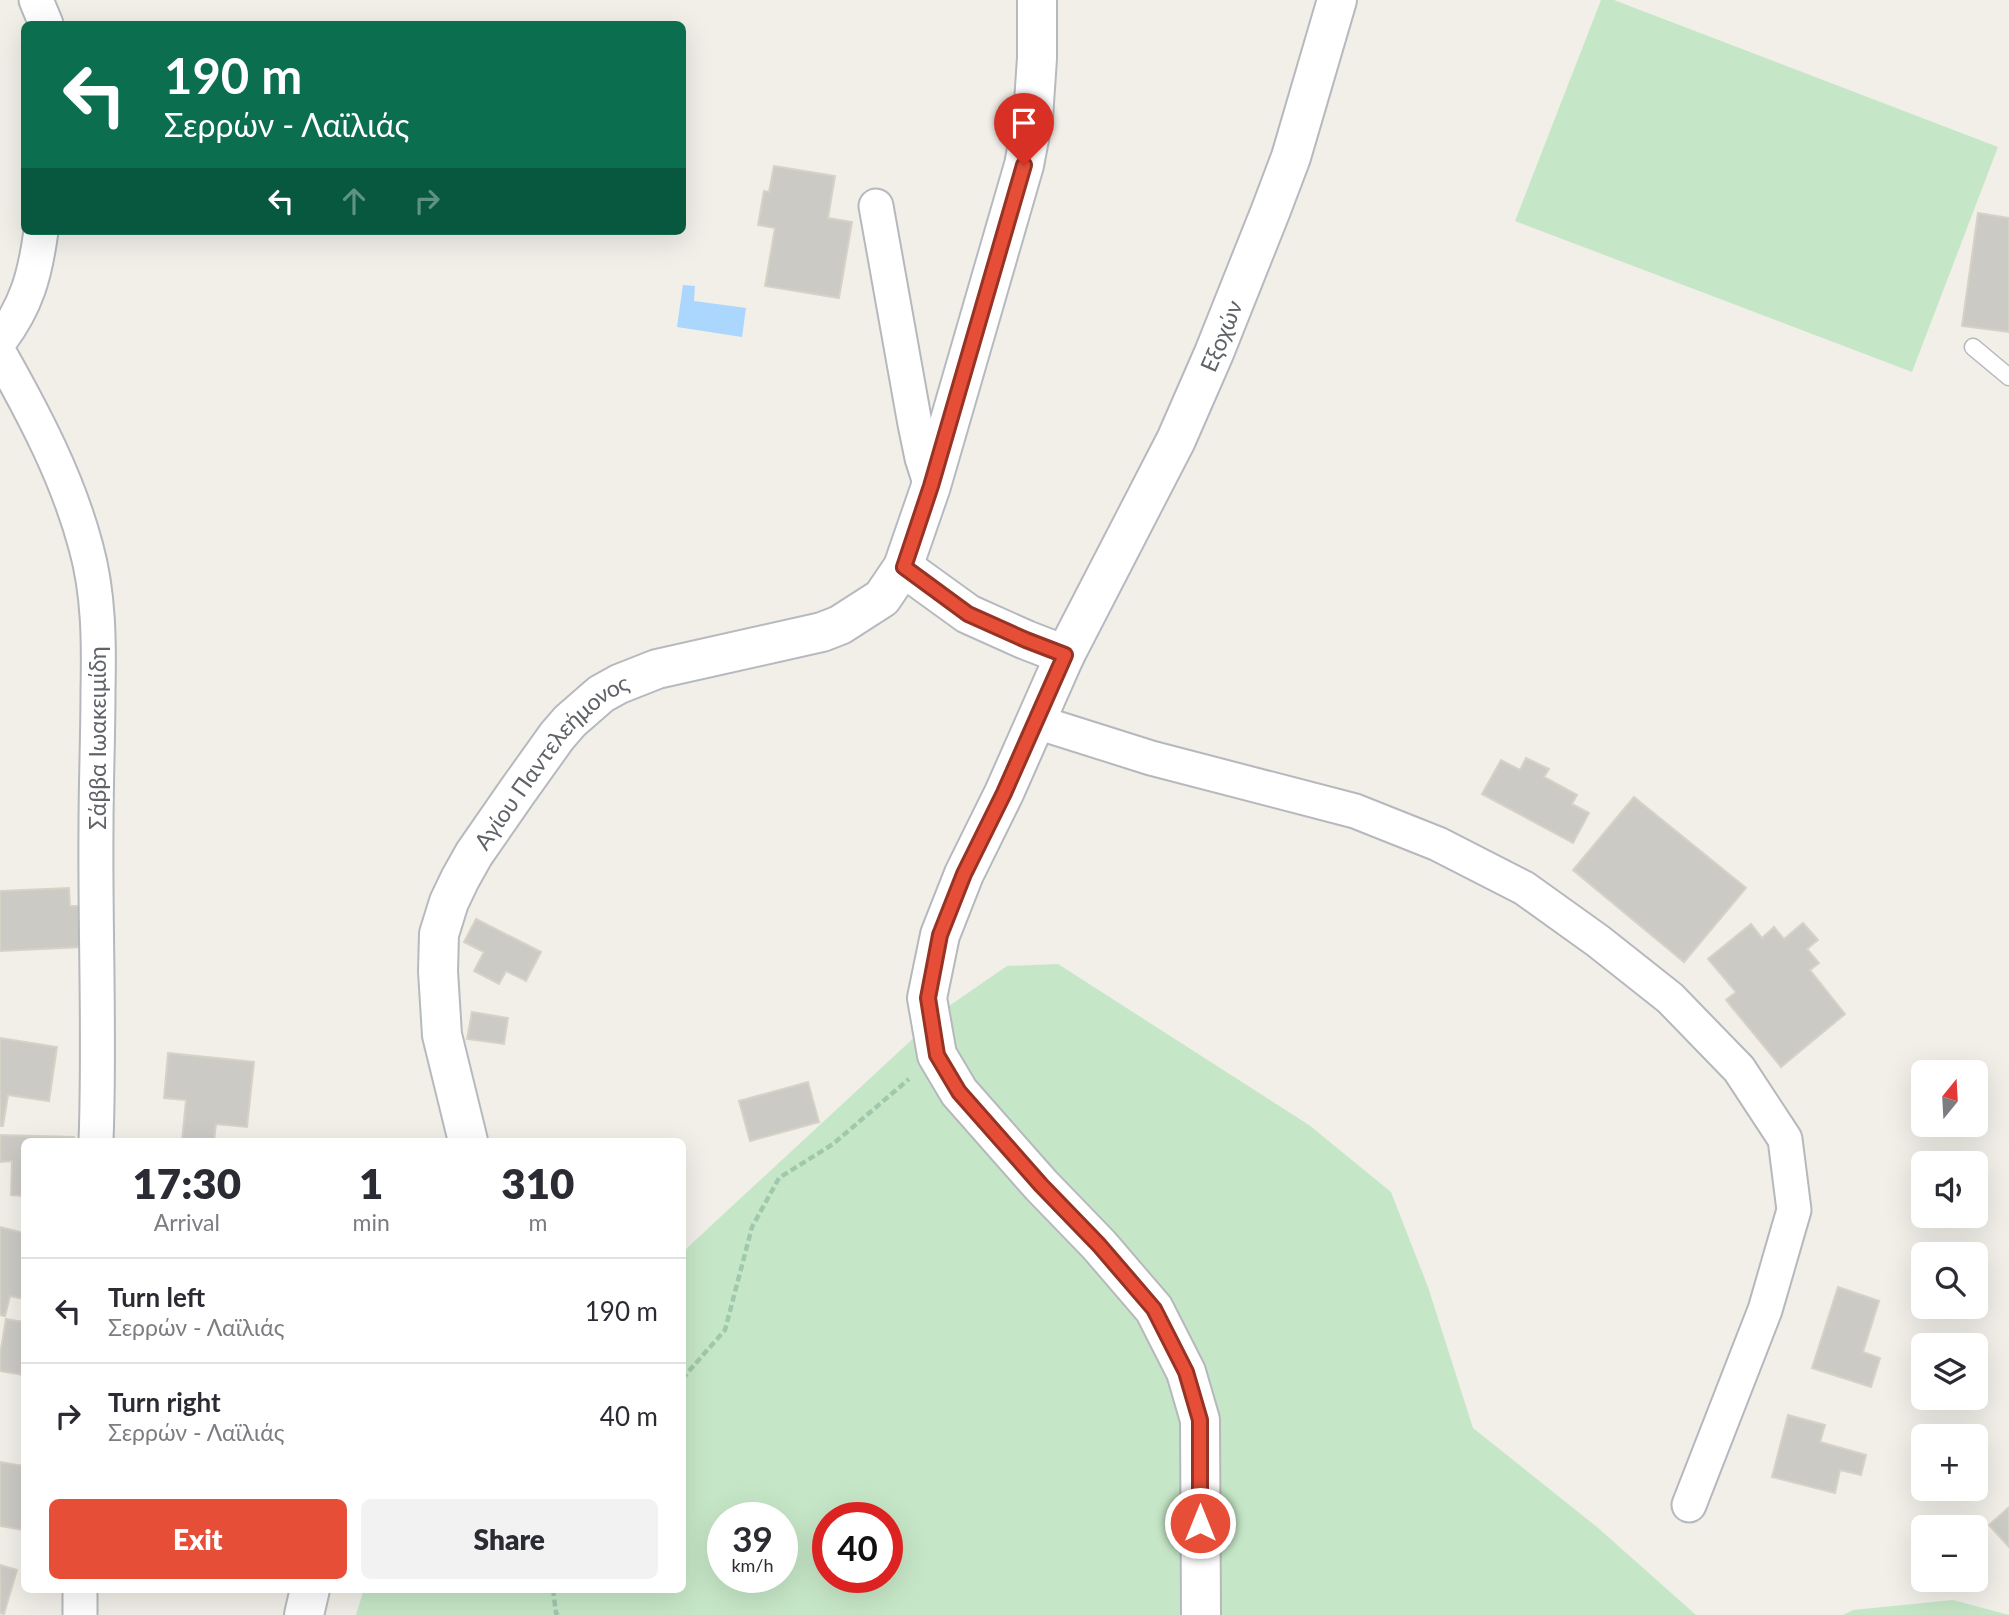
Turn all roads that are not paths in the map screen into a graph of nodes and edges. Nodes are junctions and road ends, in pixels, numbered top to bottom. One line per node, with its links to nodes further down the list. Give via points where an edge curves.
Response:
1 (36, 0): 4 (street)
2 (1037, 0): 11 (main road, Αγίου Παντελεήμονος, via 1033,118 1024,165)
3 (1337, 0): 13 (main road, Εξοχών, via 1291,157 1218,342 1176,440)
4 (45, 21)
5 (876, 206): 11 (street, via 915,424)
6 (40, 235): 7 (street, via 24,303)
7 (0, 341)
8 (1973, 347): 10 (lane)
9 (0, 354): 15 (street, Σάββα Ιωακειμίδη, via 58,468 87,549 95,596)
10 (2009, 377)
11 (931, 486): 12 (main road, Αγίου Παντελεήμονος)
12 (904, 567): 13 (main road, via 968,614); 16 (main road, Αγίου Παντελεήμονος, via 882,598 841,625 632,678 601,694 557,736 474,854 449,902 439,934 442,1035)
13 (1065, 655): 14 (main road, Εξοχών)
14 (1037, 722): 17 (street, via 1151,758 1354,811 1438,844 1524,888 1598,941 1670,998 1739,1069 1785,1139 1794,1210 1765,1310); 22 (main road, Εξοχών, via 940,935 928,998 937,1055 959,1092 1154,1309 1186,1372 1200,1420)
15 (96, 1138)
16 (467, 1138)
17 (1689, 1505)
18 (80, 1593): 20 (street)
19 (309, 1593): 21 (main road)
20 (80, 1615)
21 (304, 1615)
22 (1201, 1615)

